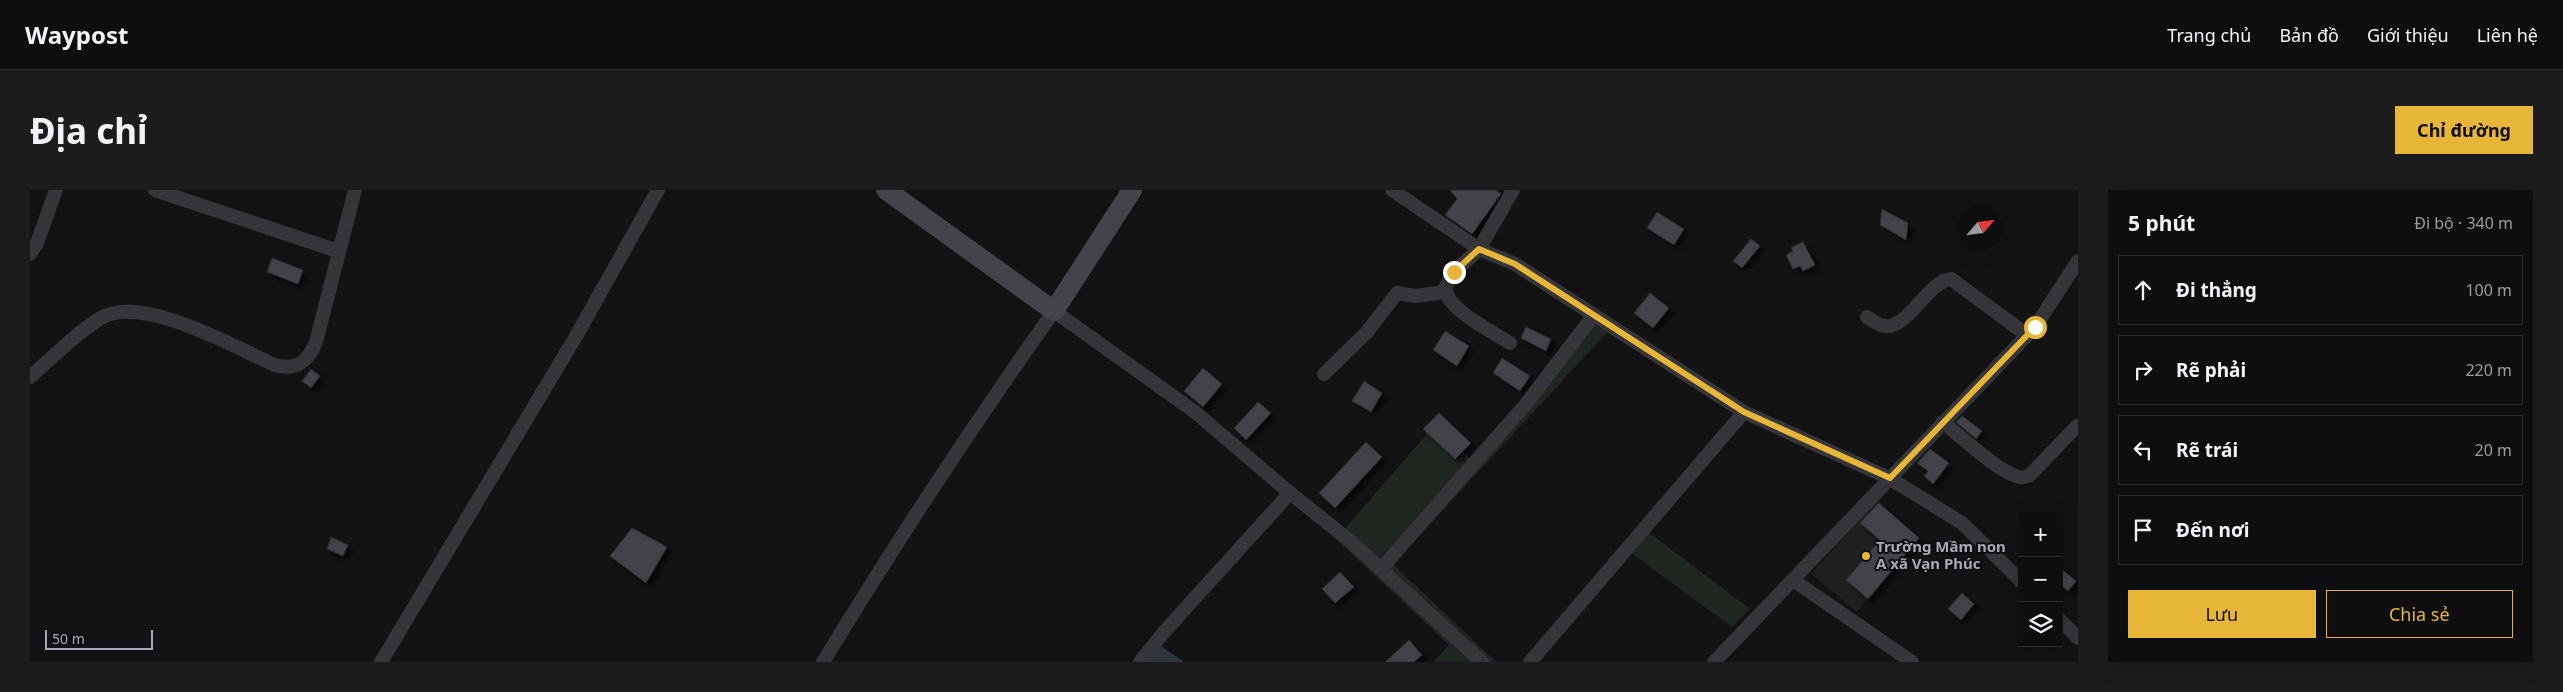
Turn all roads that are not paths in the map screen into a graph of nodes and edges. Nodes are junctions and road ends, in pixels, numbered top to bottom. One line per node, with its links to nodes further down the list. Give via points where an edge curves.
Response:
1 (56, 190): 11 (street)
2 (155, 190): 10 (street)
3 (355, 190): 10 (street)
4 (658, 190): 32 (street, via 509,450)
5 (886, 190): 15 (street)
6 (1132, 190): 15 (street)
7 (1392, 190): 9 (street)
8 (1513, 190): 9 (street)
9 (1479, 249): 14 (street, via 1454,272); 16 (street, via 1515,264)
10 (338, 251): 21 (street, via 316,342 310,356 294,367 274,365 152,313 127,312 102,317)
11 (30, 254)
12 (2078, 261): 13 (street)
13 (2074, 276): 18 (street)
14 (1445, 292): 19 (street, via 1470,318); 20 (street, via 1415,296 1397,294 1367,332)
15 (1054, 310): 26 (street, via 1195,412); 33 (street, via 889,554)
16 (1594, 315): 22 (street); 27 (street, via 1526,404)
17 (1867, 317): 18 (street, via 1882,326 1890,326 1901,320 1941,283 1951,279)
18 (2027, 335): 23 (street)
19 (1510, 343)
20 (1324, 374)
21 (30, 377)
22 (1744, 412): 25 (street); 36 (street)
23 (1943, 422): 24 (street, via 2019,478 2030,475); 25 (street)
24 (2077, 426)
25 (1890, 478): 28 (street, via 1962,523); 29 (street)
26 (1290, 493): 27 (street); 34 (street)
27 (1381, 569): 35 (street)
28 (2018, 578)
29 (1793, 580): 37 (street); 38 (street)
30 (2063, 623): 31 (street)
31 (2078, 638)
32 (381, 662)
33 (823, 662)
34 (1140, 662)
35 (1482, 662)
36 (1530, 662)
37 (1714, 662)
38 (1912, 662)

